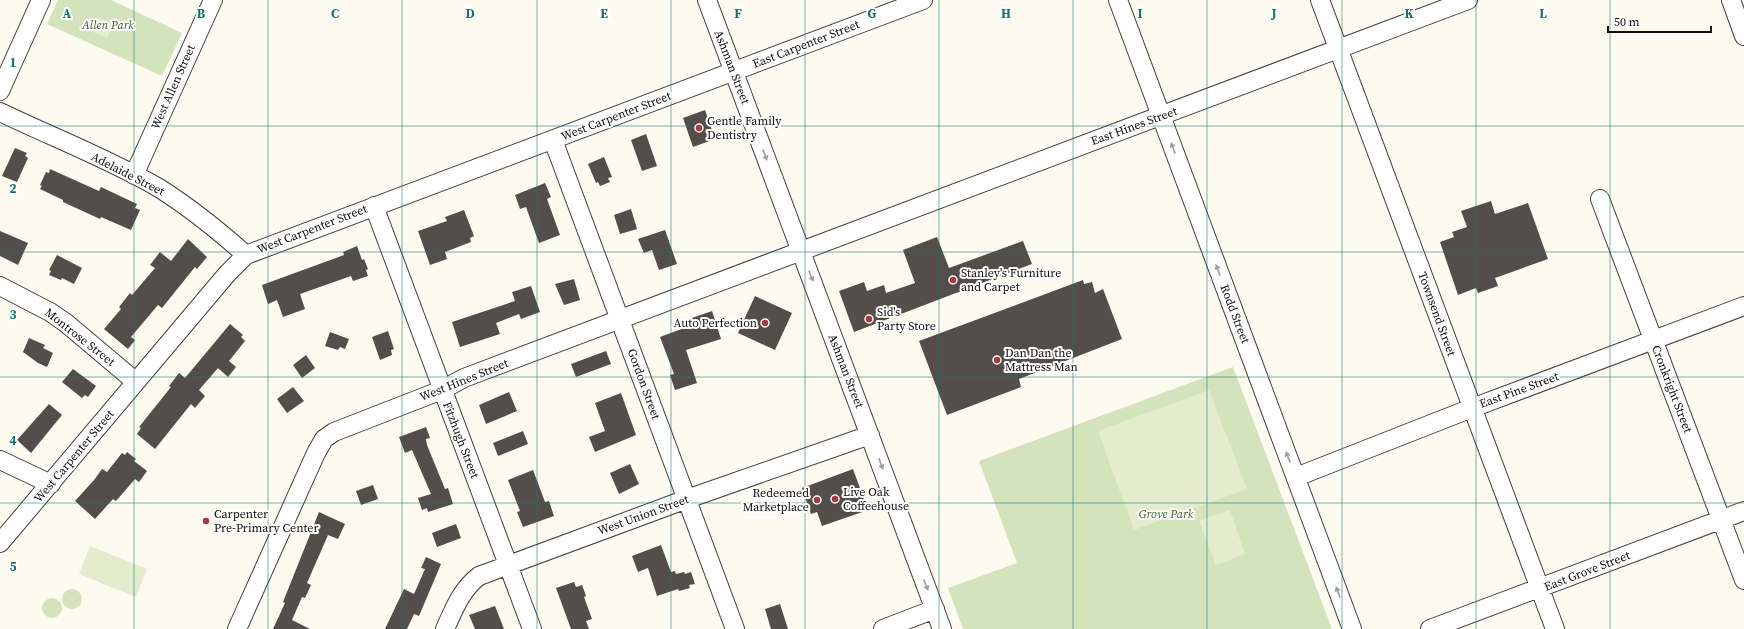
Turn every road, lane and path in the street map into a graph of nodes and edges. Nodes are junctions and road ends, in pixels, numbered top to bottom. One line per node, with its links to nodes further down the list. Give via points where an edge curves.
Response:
1 (41, 0): 12 (street)
2 (213, 0): 16 (street, West Allen Street)
3 (707, 0): 11 (street, Ashman Street)
4 (923, 0): 11 (street, East Carpenter Street)
5 (1118, 0): 14 (street, Rodd Street)
6 (1320, 0): 10 (street, Townsend Street)
7 (1468, 0): 10 (street, East Hines Street)
8 (1731, 0): 9 (street)
9 (1744, 36)
10 (1338, 49): 14 (street, East Hines Street); 27 (street, Townsend Street)
11 (734, 71): 15 (street, West Carpenter Street); 19 (street, Ashman Street, one-way to 19)
12 (0, 91)
13 (0, 112): 16 (street, Adelaide Street)
14 (1161, 116): 19 (street, East Hines Street); 30 (street, Rodd Street, one-way to 14)
15 (553, 140): 18 (street, West Carpenter Street); 23 (street, Gordon Street)
16 (134, 175): 20 (street, Adelaide Street, via 172,197)
17 (1600, 199): 24 (street, Cronkright Street)
18 (374, 206): 20 (street, West Carpenter Street); 26 (street, Fitzhugh Street)
19 (801, 251): 23 (street, West Hines Street); 28 (street, Ashman Street, one-way to 28)
20 (246, 255): 25 (street, West Carpenter Street)
21 (0, 286): 25 (street, Montrose Street, via 50,312)
22 (1744, 306): 24 (street, East Pine Street)
23 (620, 320): 26 (street, West Hines Street, via 464,378); 32 (street, Gordon Street)
24 (1653, 340): 27 (street, East Pine Street); 34 (street, Cronkright Street)
25 (136, 382): 31 (street, West Carpenter Street)
26 (442, 390): 36 (street, Fitzhugh Street); 40 (street, West Hines Street, via 345,427 324,439)
27 (1472, 408): 30 (street, East Pine Street); 38 (street, Townsend Street)
28 (870, 435): 32 (street, West Union Street); 39 (street, Ashman Street, one-way to 39)
29 (0, 460): 31 (street)
30 (1296, 477): 46 (street, Rodd Street, one-way to 30)
31 (51, 484): 35 (street, West Carpenter Street)
32 (687, 499): 36 (street, West Union Street); 43 (street, Gordon Street)
33 (1744, 511): 34 (street, East Grove Street)
34 (1722, 520): 37 (street, Cronkright Street); 38 (street, East Grove Street)
35 (0, 543)
36 (508, 564): 41 (street, West Union Street, via 471,581 458,599); 42 (street, Fitzhugh Street)
37 (1744, 580)
38 (1540, 589): 47 (street, East Grove Street); 48 (street, Townsend Street)
39 (935, 609): 44 (street); 45 (street, Ashman Street)
40 (237, 629)
41 (444, 629)
42 (532, 629)
43 (735, 629)
44 (883, 629)
45 (942, 629)
46 (1352, 629)
47 (1430, 629)
48 (1555, 629)

